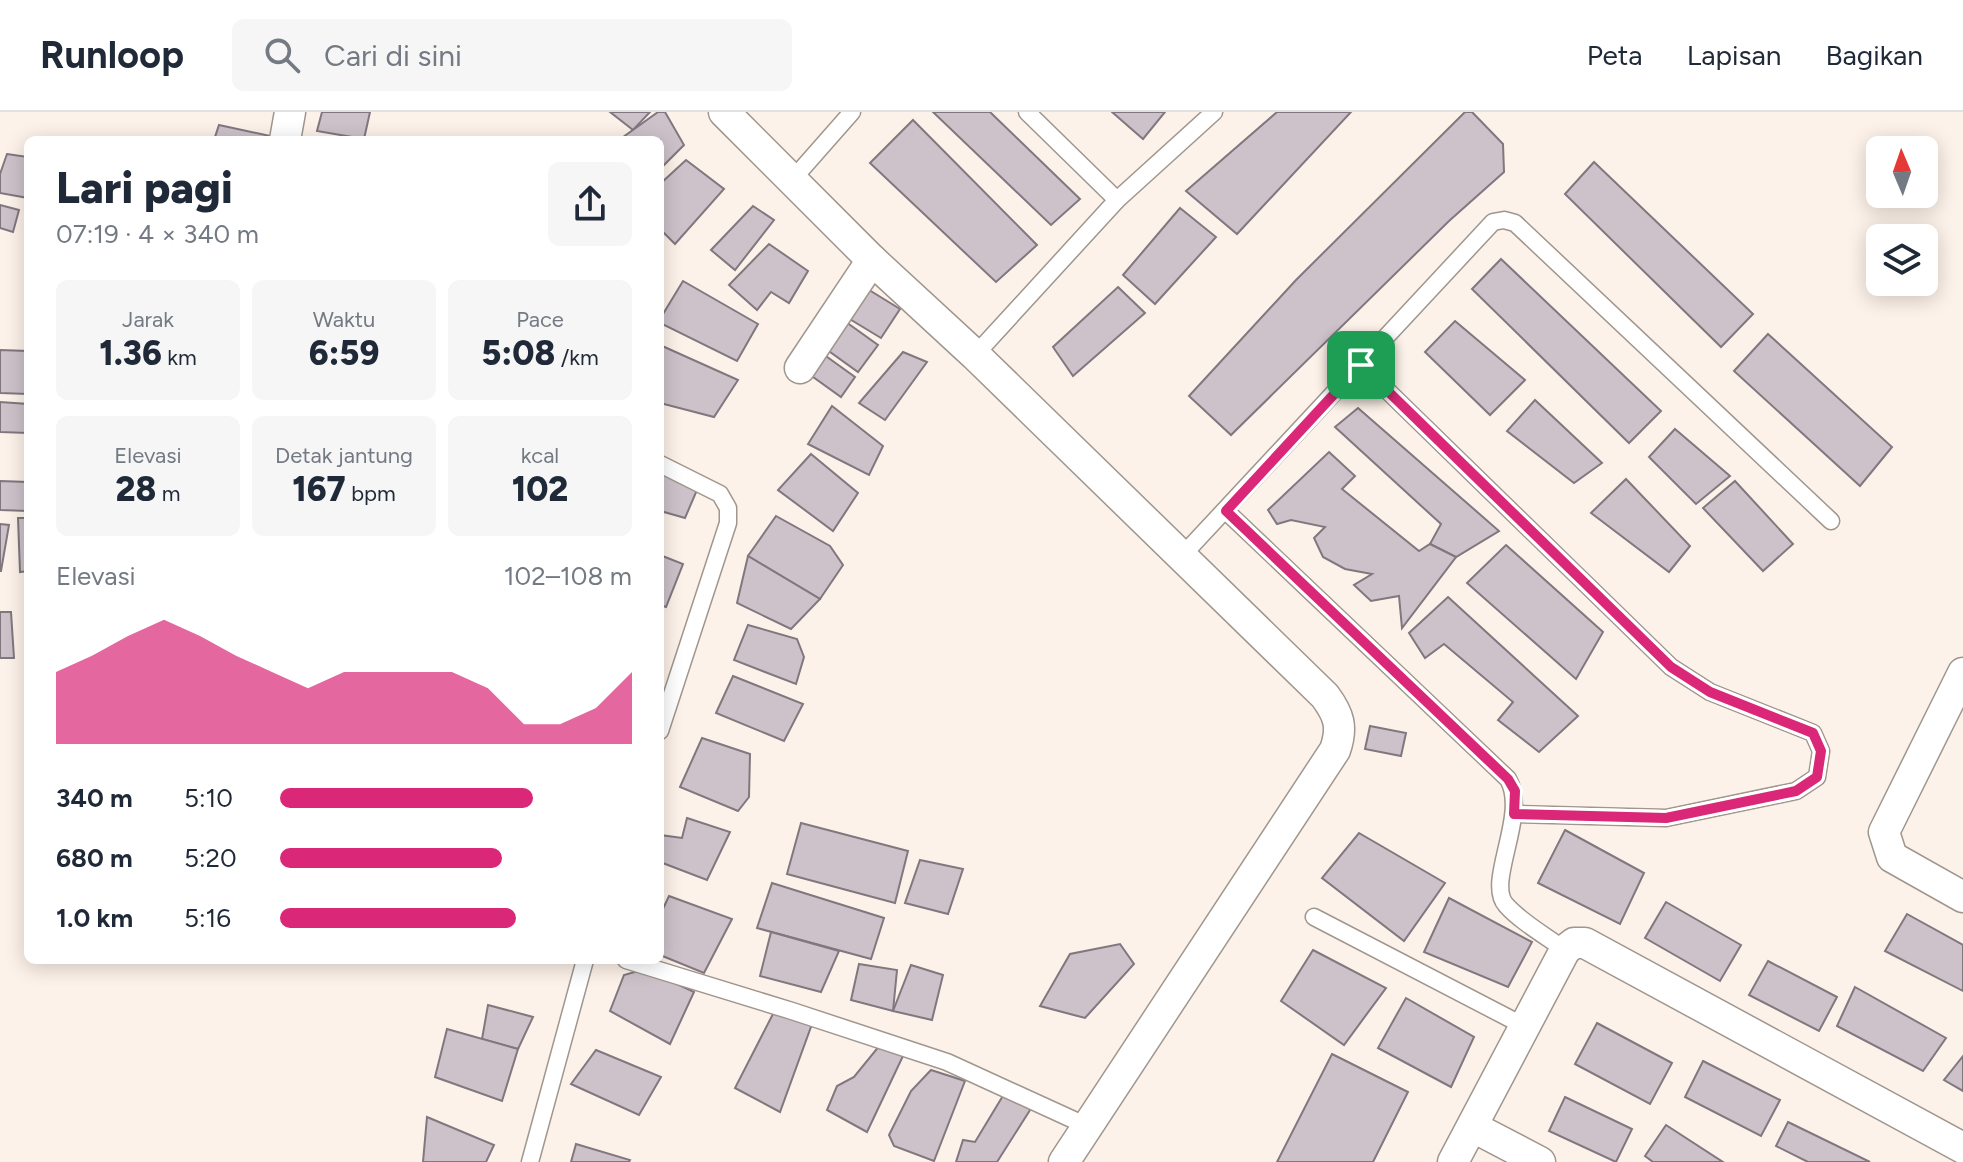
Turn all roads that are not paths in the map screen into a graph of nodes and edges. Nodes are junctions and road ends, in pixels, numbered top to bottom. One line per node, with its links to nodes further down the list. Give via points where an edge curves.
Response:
1 (290, 112): 6 (street)
2 (724, 112): 7 (street)
3 (852, 112): 7 (lane)
4 (1027, 112): 8 (lane)
5 (1214, 112): 8 (lane)
6 (286, 136)
7 (793, 179): 9 (street)
8 (1117, 200): 10 (lane)
9 (872, 260): 10 (street); 12 (street)
10 (975, 355): 16 (street)
11 (1361, 365): 14 (lane); 15 (lane, via 1493,222 1515,223); 19 (lane, via 1671,667 1710,692 1813,733 1821,751 1812,783 1727,807 1666,818)
12 (800, 368)
13 (664, 466): 18 (lane, via 720,494 728,523)
14 (1226, 511): 16 (lane); 19 (lane, via 1508,779 1515,791)
15 (1831, 521)
16 (1181, 557): 26 (street, via 1325,696 1339,715 1341,735)
17 (1963, 673): 20 (street, via 1884,832 1892,857)
18 (664, 719)
19 (1514, 814): 22 (lane, via 1499,888 1503,903)
20 (1963, 897)
21 (1314, 917): 25 (lane)
22 (1565, 950): 25 (street); 28 (street, via 1585,943)
23 (584, 964): 29 (lane)
24 (639, 964): 26 (lane, via 947,1062)
25 (1524, 1026): 27 (street)
26 (1087, 1126): 30 (street)
27 (1473, 1127): 31 (street); 32 (street)
28 (1963, 1148)
29 (530, 1162)
30 (1064, 1162)
31 (1453, 1162)
32 (1540, 1162)

